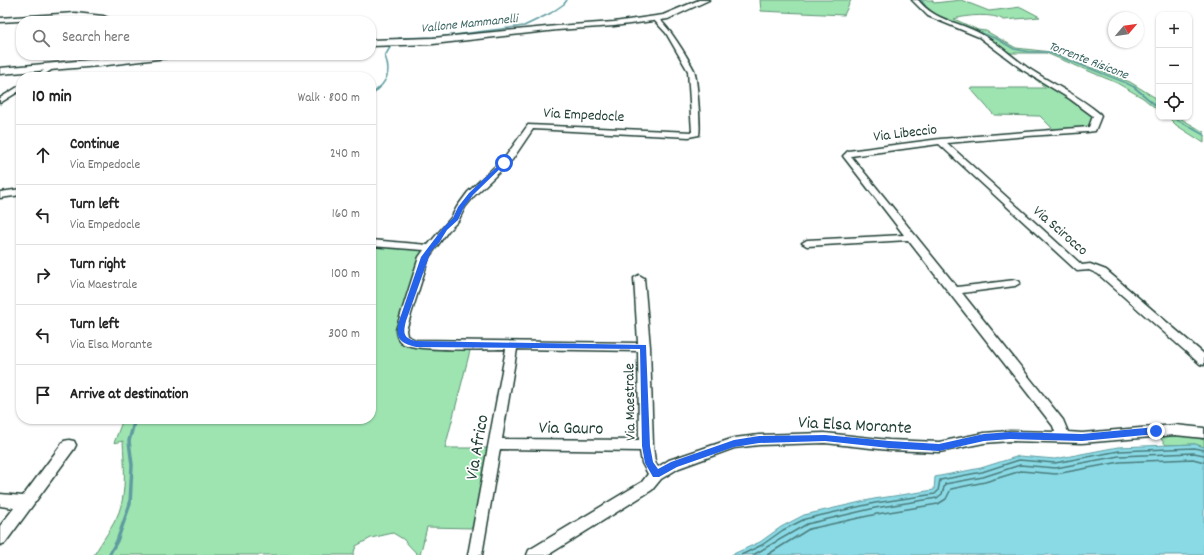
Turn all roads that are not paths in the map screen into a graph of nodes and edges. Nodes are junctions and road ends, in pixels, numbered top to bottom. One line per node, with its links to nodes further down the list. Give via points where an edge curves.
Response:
1 (705, 0): 3 (street)
2 (915, 0): 15 (street, Via Libeccio, via 930,16 981,36 1097,117 1092,128 1087,130 1025,133)
3 (656, 18): 6 (street, via 433,41); 21 (street, Via Empedocle, via 668,32 691,71 696,133 689,135 532,127 508,158 471,194 456,219)
4 (16, 19): 5 (street)
5 (0, 20)
6 (376, 42)
7 (74, 60): 9 (street)
8 (117, 60): 9 (street)
9 (68, 65): 10 (street)
10 (54, 66): 11 (street); 12 (street)
11 (0, 71)
12 (45, 72)
13 (16, 90): 14 (street)
14 (0, 101)
15 (940, 142): 18 (street, Via Libeccio, via 851,153 847,156); 27 (street, Via Scirocco, via 1080,269 1090,267 1102,272)
16 (16, 193): 17 (street)
17 (0, 195)
18 (912, 237): 20 (street); 24 (street, Via Libeccio)
19 (376, 243): 21 (street)
20 (807, 243)
21 (430, 248): 25 (street, Via Empedocle, via 424,257 403,321 402,338 406,342 416,344)
22 (639, 278): 26 (street, Via Maestrale)
23 (1015, 283): 24 (street)
24 (955, 291): 29 (street, Via Libeccio, via 1059,424)
25 (512, 346): 26 (street, Via Empedocle); 30 (street, Via Africo)
26 (644, 347): 32 (street, Via Maestrale)
27 (1204, 361)
28 (1204, 433): 29 (street, Via Elsa Morante, via 1175,430)
29 (1064, 438): 33 (street, Via Elsa Morante, via 997,437 939,447 825,438 759,440 734,443 674,464)
30 (495, 444): 32 (street, Via Gauro); 37 (street, Via Africo)
31 (69, 445): 35 (street)
32 (646, 446): 33 (street, Via Maestrale, via 649,463)
33 (656, 475): 38 (street, Via Elsa Morante, via 647,486)
34 (0, 500): 35 (street)
35 (26, 503): 36 (street)
36 (0, 538)
37 (475, 555)
38 (534, 555)

